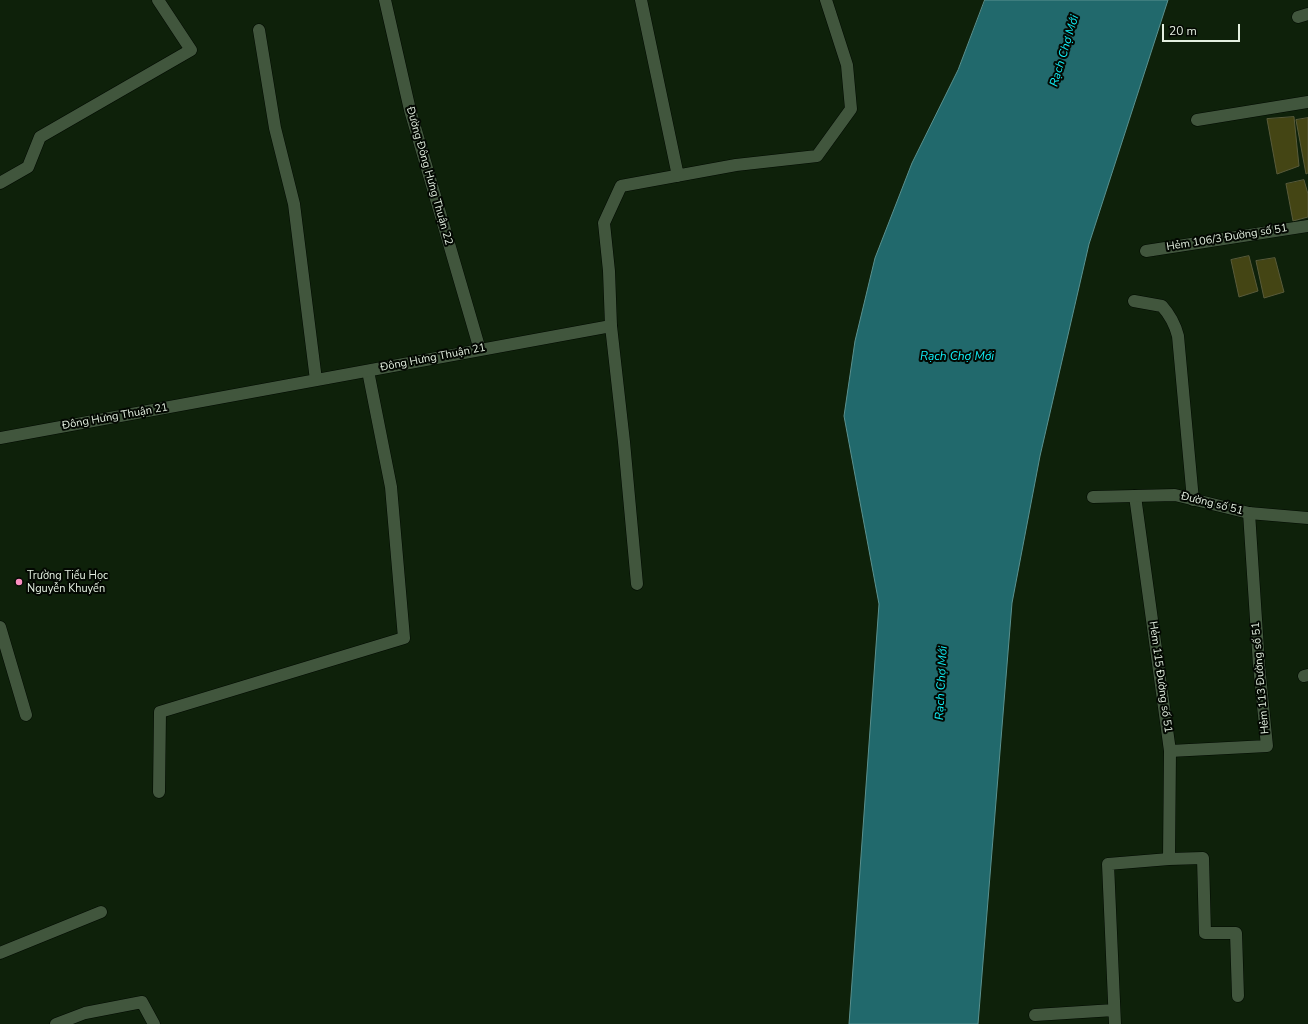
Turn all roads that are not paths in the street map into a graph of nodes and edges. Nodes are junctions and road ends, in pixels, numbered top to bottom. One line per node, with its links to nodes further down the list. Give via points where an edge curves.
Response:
1 (158, 0): 9 (street, via 191,50 40,136 28,167)
2 (385, 0): 14 (street, Đường Đông Hưng Thuận 22, via 410,110)
3 (641, 0): 8 (street)
4 (826, 0): 8 (street, via 847,65 851,109 817,156 736,165)
5 (259, 30): 16 (street, via 275,128 294,204)
6 (1308, 102): 7 (street)
7 (1197, 120)
8 (678, 176): 13 (street, via 621,186 604,223)
9 (0, 183)
10 (1308, 226): 11 (street, Hẻm 106/3 Đường số 51)
11 (1146, 251)
12 (1134, 301): 20 (street, via 1162,306 1176,326)
13 (612, 326): 14 (street, Đông Hưng Thuận 21); 23 (street)
14 (480, 350): 15 (street, Đông Hưng Thuận 21)
15 (368, 370): 16 (street, Đông Hưng Thuận 21); 27 (street, via 391,486 404,638 160,712)
16 (316, 380): 17 (street, Đông Hưng Thuận 21)
17 (0, 438)
18 (1135, 496): 19 (street, Đường số 51); 20 (street, Đường số 51, via 1175,495); 26 (street, Hẻm 115 Đường số 51)
19 (1093, 497)
20 (1193, 500): 21 (street, Đường số 51)
21 (1249, 513): 22 (street, Đường số 51); 26 (street, Hẻm 113 Đường số 51, via 1267,746)
22 (1308, 518)
23 (636, 584)
24 (0, 628): 25 (street)
25 (26, 715)
26 (1170, 751): 28 (street, Hẻm 115 Đường số 51)
27 (159, 792)
28 (1169, 859): 31 (street, via 1203,858 1205,933 1236,933); 32 (street, via 1108,864)
29 (101, 912): 30 (street)
30 (0, 953)
31 (1238, 996)
32 (1114, 1010): 33 (street); 36 (street)
33 (1035, 1015)
34 (56, 1024): 35 (street, via 85,1013 142,1002)
35 (154, 1024)
36 (1115, 1024)

